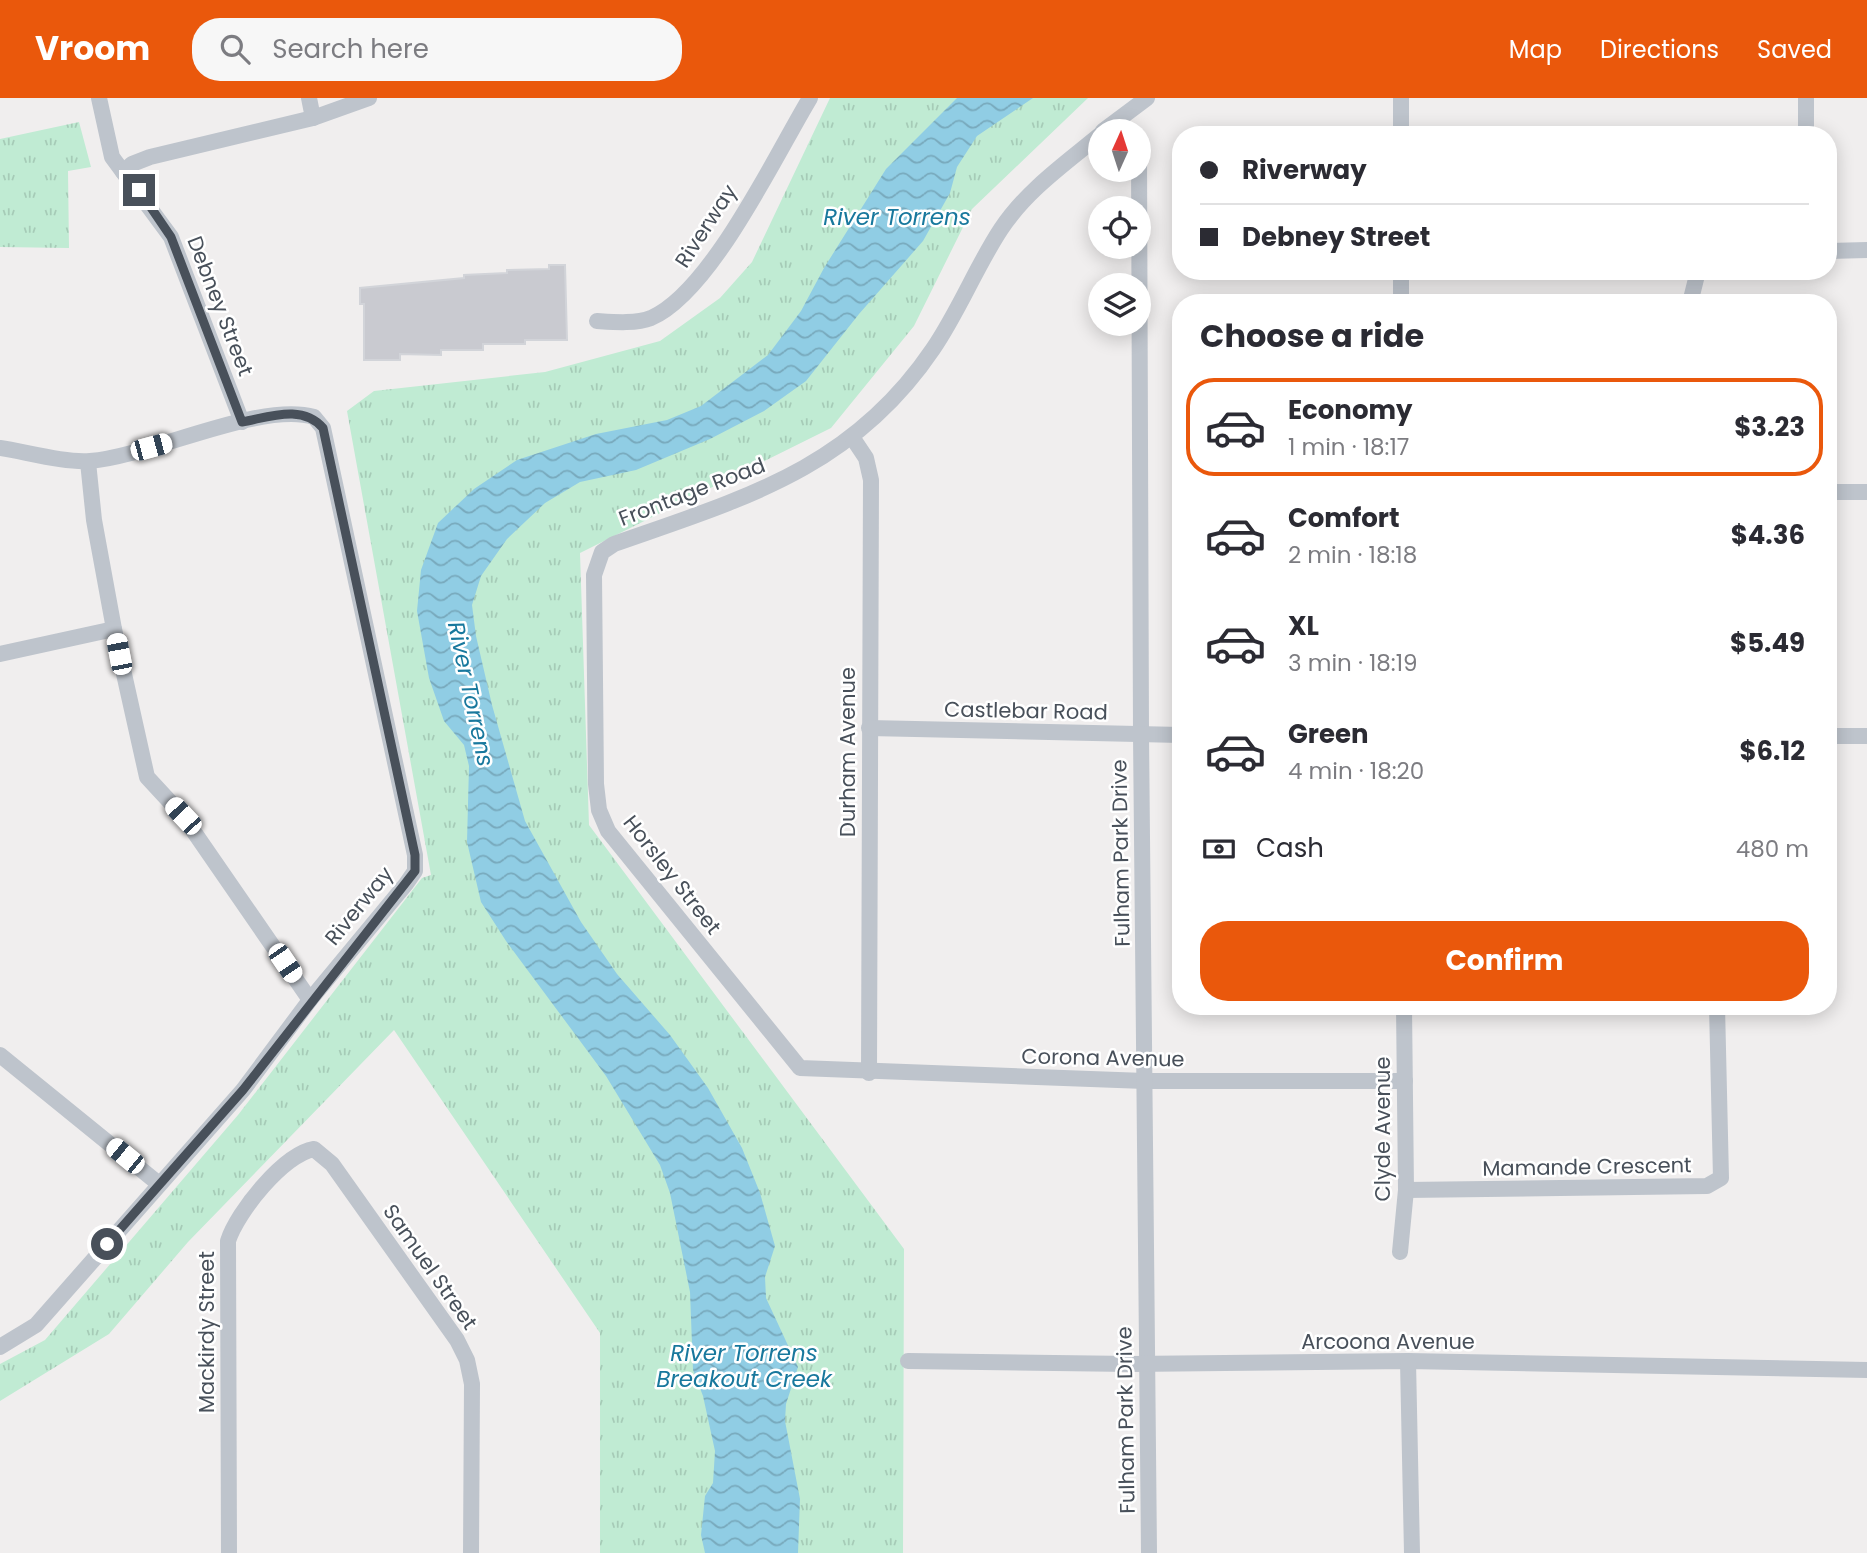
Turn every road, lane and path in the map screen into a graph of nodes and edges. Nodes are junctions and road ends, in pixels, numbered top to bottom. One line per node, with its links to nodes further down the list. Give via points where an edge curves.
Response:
1 (99, 98): 13 (street, Debney Street, via 113,158)
2 (309, 98): 8 (street)
3 (369, 98): 8 (street)
4 (810, 98): 17 (street, Riverway, via 709,268 684,295 648,319)
5 (1147, 98): 9 (street, Frontage Road)
6 (1401, 98): 10 (street)
7 (1806, 98): 11 (street)
8 (313, 118): 13 (street, via 150,157)
9 (1128, 119)
10 (1401, 126)
11 (1806, 126)
12 (1088, 144): 19 (street, Frontage Road, via 1026,196 1001,229 933,349 894,398)
13 (122, 172): 18 (street, Debney Street, via 171,237)
14 (1139, 182): 28 (street, Fulham Park Drive)
15 (1867, 250): 16 (street)
16 (1837, 251)
17 (597, 321)
18 (242, 422): 21 (street); 32 (street, Riverway, via 286,414 314,417 323,428 415,855 415,871 406,884)
19 (852, 437): 24 (street, Frontage Road, via 814,465 755,495); 27 (street, Durham Avenue, via 866,458 871,480)
20 (0, 448): 21 (street)
21 (88, 462): 25 (street)
22 (1837, 492): 23 (street)
23 (1867, 492)
24 (602, 552): 36 (street, Horsley Street, via 594,575 599,810 608,831)
25 (114, 629): 26 (street); 32 (street, via 147,777 183,816)
26 (0, 654)
27 (869, 728): 28 (street, Castlebar Road); 37 (street, Durham Avenue)
28 (1141, 735): 29 (street, Castlebar Road); 38 (street, Fulham Park Drive)
29 (1172, 735)
30 (1837, 736): 31 (street)
31 (1867, 736)
32 (310, 1000): 41 (street, Riverway, via 243,1090)
33 (1404, 1015): 39 (street, Clyde Avenue)
34 (1717, 1015): 42 (street, Mamande Crescent, via 1721,1178 1707,1186)
35 (0, 1055): 41 (street)
36 (800, 1068): 37 (street, Corona Avenue)
37 (869, 1073): 38 (street, Corona Avenue)
38 (1146, 1081): 39 (street, Corona Avenue); 47 (street, Fulham Park Drive)
39 (1405, 1081): 42 (street, Clyde Avenue)
40 (314, 1149): 49 (street, Mackirdy Street, via 289,1159 234,1221 228,1241); 50 (street, Samuel Street, via 332,1164 467,1360 472,1384)
41 (159, 1184): 44 (street, Riverway, via 36,1325)
42 (1406, 1190): 43 (street, Clyde Avenue)
43 (1400, 1252)
44 (0, 1347)
45 (908, 1361): 47 (street, Arcoona Avenue)
46 (1408, 1362): 47 (street, Arcoona Avenue); 48 (street, Arcoona Avenue); 52 (street)
47 (1146, 1364): 51 (street, Fulham Park Drive)
48 (1867, 1370)
49 (229, 1553)
50 (471, 1553)
51 (1149, 1553)
52 (1412, 1553)

